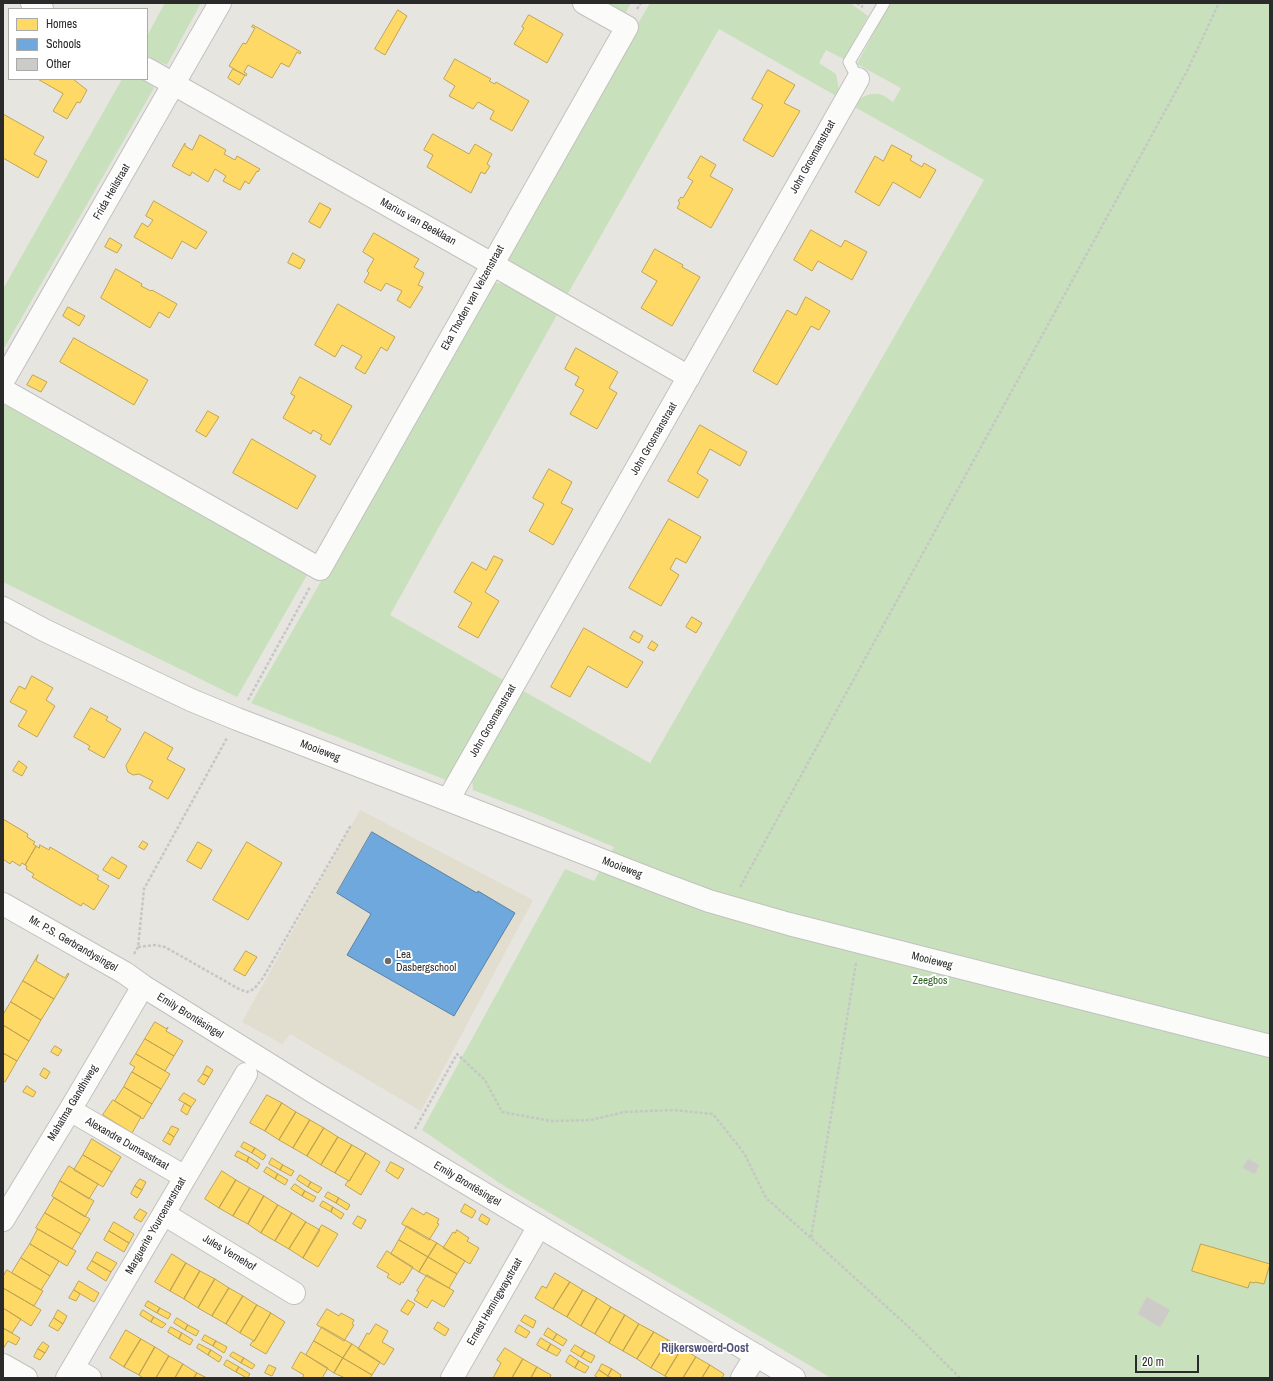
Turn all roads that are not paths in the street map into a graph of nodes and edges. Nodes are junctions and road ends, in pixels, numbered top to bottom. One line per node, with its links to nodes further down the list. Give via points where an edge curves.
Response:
1 (220, 3): 6 (street, Frida Heilstraat)
2 (584, 3): 7 (street, Eka Thoden van Velzenstraat, via 627,27)
3 (884, 3): 5 (lane, via 849,62)
4 (148, 70): 6 (street, Marius van Beeklaan)
5 (858, 78): 8 (street, John Grosmanstraat)
6 (174, 84): 7 (street, Marius van Beeklaan); 9 (street, Frida Heilstraat)
7 (492, 264): 8 (street, Marius van Beeklaan); 10 (street, Eka Thoden van Velzenstraat, via 320,569)
8 (689, 377): 12 (street, John Grosmanstraat)
9 (3, 381)
10 (3, 390)
11 (3, 608): 12 (street, Mooieweg, via 191,700)
12 (448, 800): 15 (street, Mooieweg, via 709,901 789,924)
13 (3, 904): 14 (street, Mr. P.S. Gerbrandysingel)
14 (134, 979): 17 (street, Mahatma Gandhiweg); 21 (street, Emily Brontësingel, via 256,1057)
15 (1270, 1046)
16 (246, 1074): 18 (street, Marguerite Yourcenarstraat)
17 (70, 1110): 18 (street, Alexandre Dumasstraat); 20 (street, Mahatma Gandhiweg)
18 (185, 1177): 19 (street, Marguerite Yourcenarstraat)
19 (164, 1214): 22 (street, Jules Vernehof); 25 (street, Marguerite Yourcenarstraat)
20 (3, 1220)
21 (539, 1226): 23 (street, Emily Brontësingel); 28 (street, Ernest Hemingwaystraat)
22 (294, 1293)
23 (756, 1355): 26 (street, Emily Brontësingel); 29 (street)
24 (3, 1365): 27 (street)
25 (77, 1375)
26 (792, 1377)
27 (26, 1378)
28 (452, 1378)
29 (742, 1378)

